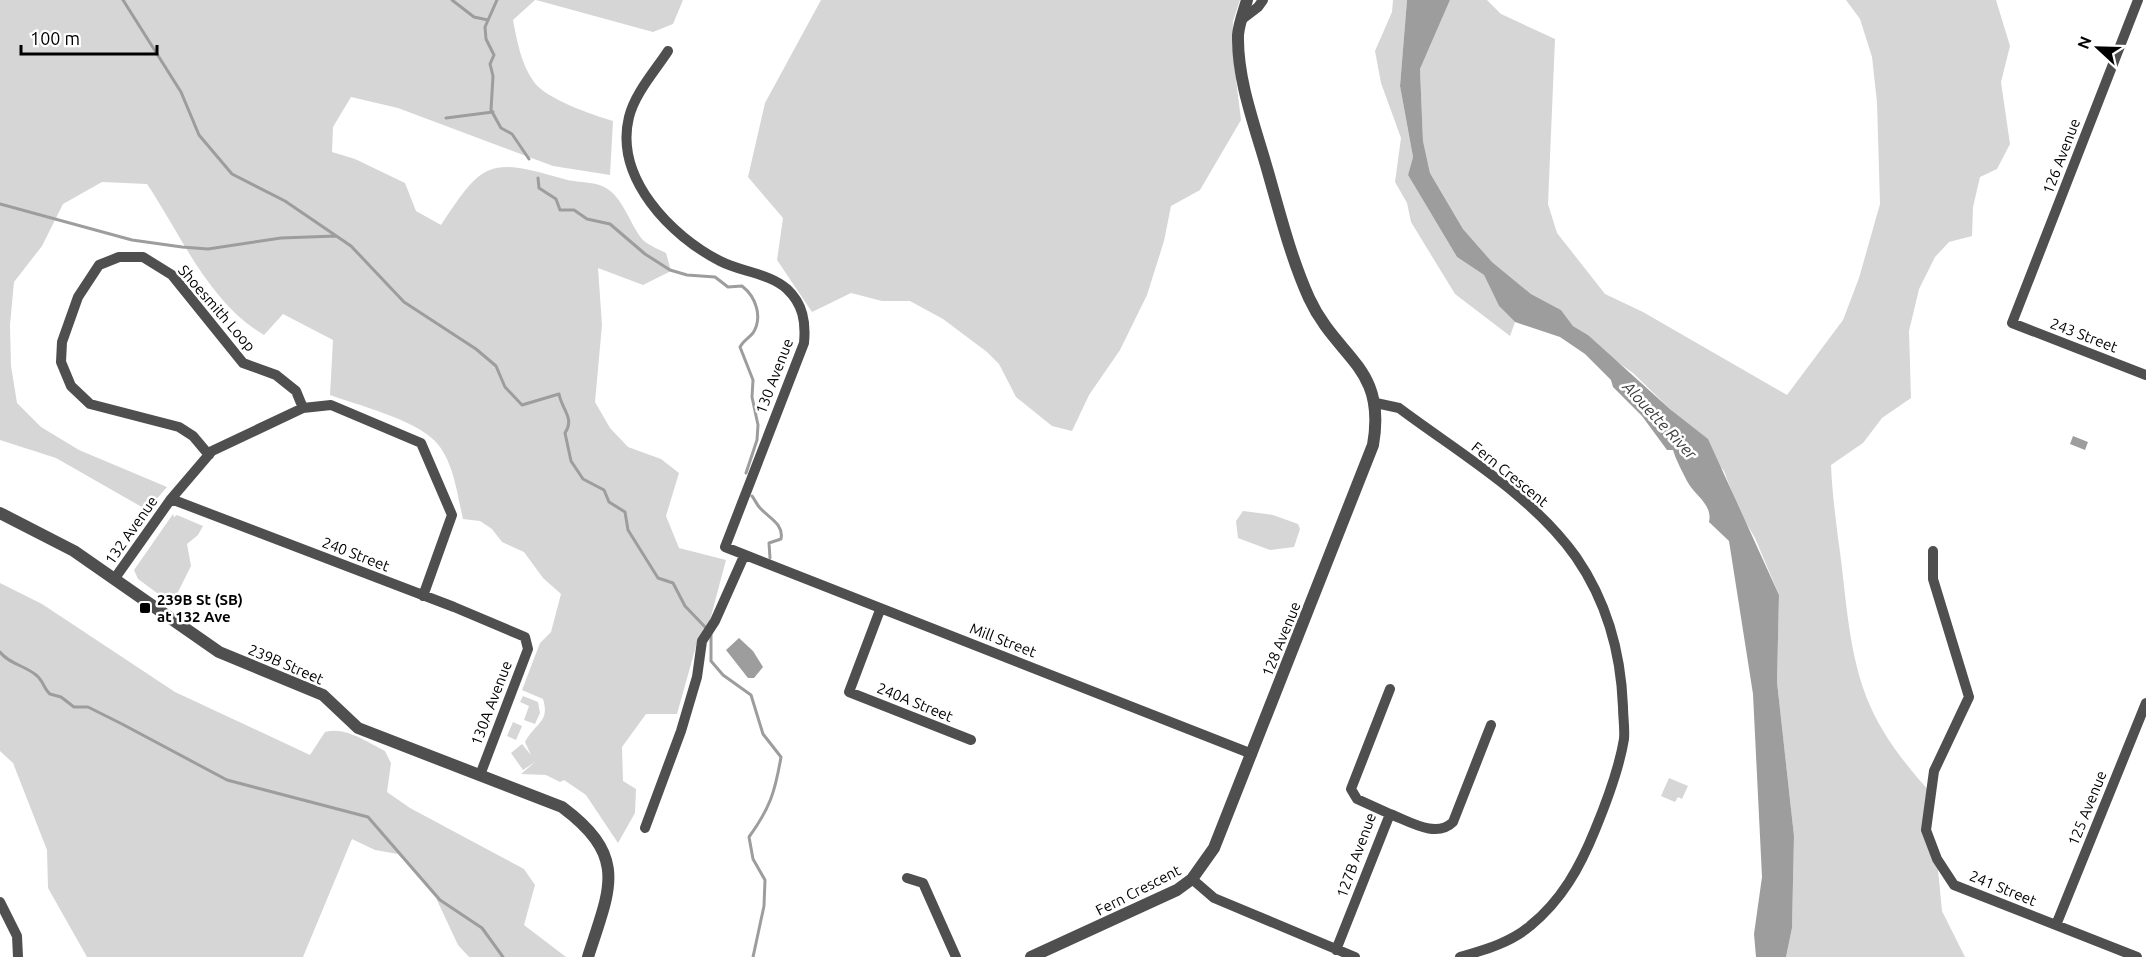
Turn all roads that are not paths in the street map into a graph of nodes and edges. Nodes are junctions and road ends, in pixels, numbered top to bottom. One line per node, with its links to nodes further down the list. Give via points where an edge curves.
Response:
1 (1247, 0): 4 (street)
2 (1263, 0): 4 (street)
3 (2138, 0): 6 (street, 126 Avenue)
4 (1241, 20): 8 (street, via 1239,50 1251,112 1291,250 1310,300 1367,378)
5 (668, 51): 14 (street, 130 Avenue, via 628,118 627,136 639,185 672,230 721,262 780,285 798,304 805,321 804,343 725,547)
6 (2012, 323): 7 (street, 243 Street)
7 (2146, 375)
8 (1376, 404): 23 (street, 128 Avenue, via 1376,426 1366,465); 37 (street, Fern Crescent, via 1399,408 1528,506 1557,534 1599,599 1622,671 1624,738 1610,792 1579,868 1557,900 1529,928 1500,945)
9 (303, 408): 10 (street, 132 Avenue); 10 (street, Shoesmith Loop, via 296,391 276,375 243,363 172,275 143,257 119,257 99,265 78,297 62,342 61,362 71,386 90,404 180,427); 16 (street, via 331,405 421,443 452,515)
10 (209, 455): 11 (street, 132 Avenue)
11 (171, 499): 15 (street, 132 Avenue); 16 (street, 240 Street)
12 (0, 513): 15 (street, 239B Street, via 74,551)
13 (1933, 551): 30 (street, 241 Street, via 1933,579 1969,697 1934,771 1926,830 1937,859 1954,885)
14 (744, 556): 17 (street, Mill Street); 26 (street, via 715,621 704,636 681,731)
15 (115, 578): 24 (street, 239B Street, via 219,652 323,695 358,728)
16 (423, 596): 18 (street, 240 Street, via 517,632)
17 (880, 610): 22 (street, 240A Street, via 849,692); 23 (street, Mill Street)
18 (528, 640): 24 (street, 130A Avenue, via 528,649)
19 (1390, 689): 25 (street, 127B Avenue, via 1351,789 1357,799)
20 (2146, 703): 30 (street, 125 Avenue)
21 (1491, 725): 25 (street, via 1453,822 1447,828 1434,830)
22 (971, 740)
23 (1252, 754): 28 (street, 128 Avenue, via 1214,848)
24 (480, 775): 33 (street, 239B Street, via 562,807 584,823 598,841 608,862 610,888)
25 (1390, 814): 31 (street, 127B Avenue)
26 (645, 828)
27 (908, 878): 34 (street, via 923,883)
28 (1192, 879): 31 (street, Fern Crescent, via 1214,898); 35 (street, Fern Crescent, via 1165,896)
29 (0, 902): 32 (street, via 17,936)
30 (2056, 925): 38 (street, 241 Street)
31 (1336, 950): 36 (street, Fern Crescent)
32 (18, 957)
33 (588, 957)
34 (956, 957)
35 (1031, 957)
36 (1354, 957)
37 (1460, 957)
38 (2137, 957)

